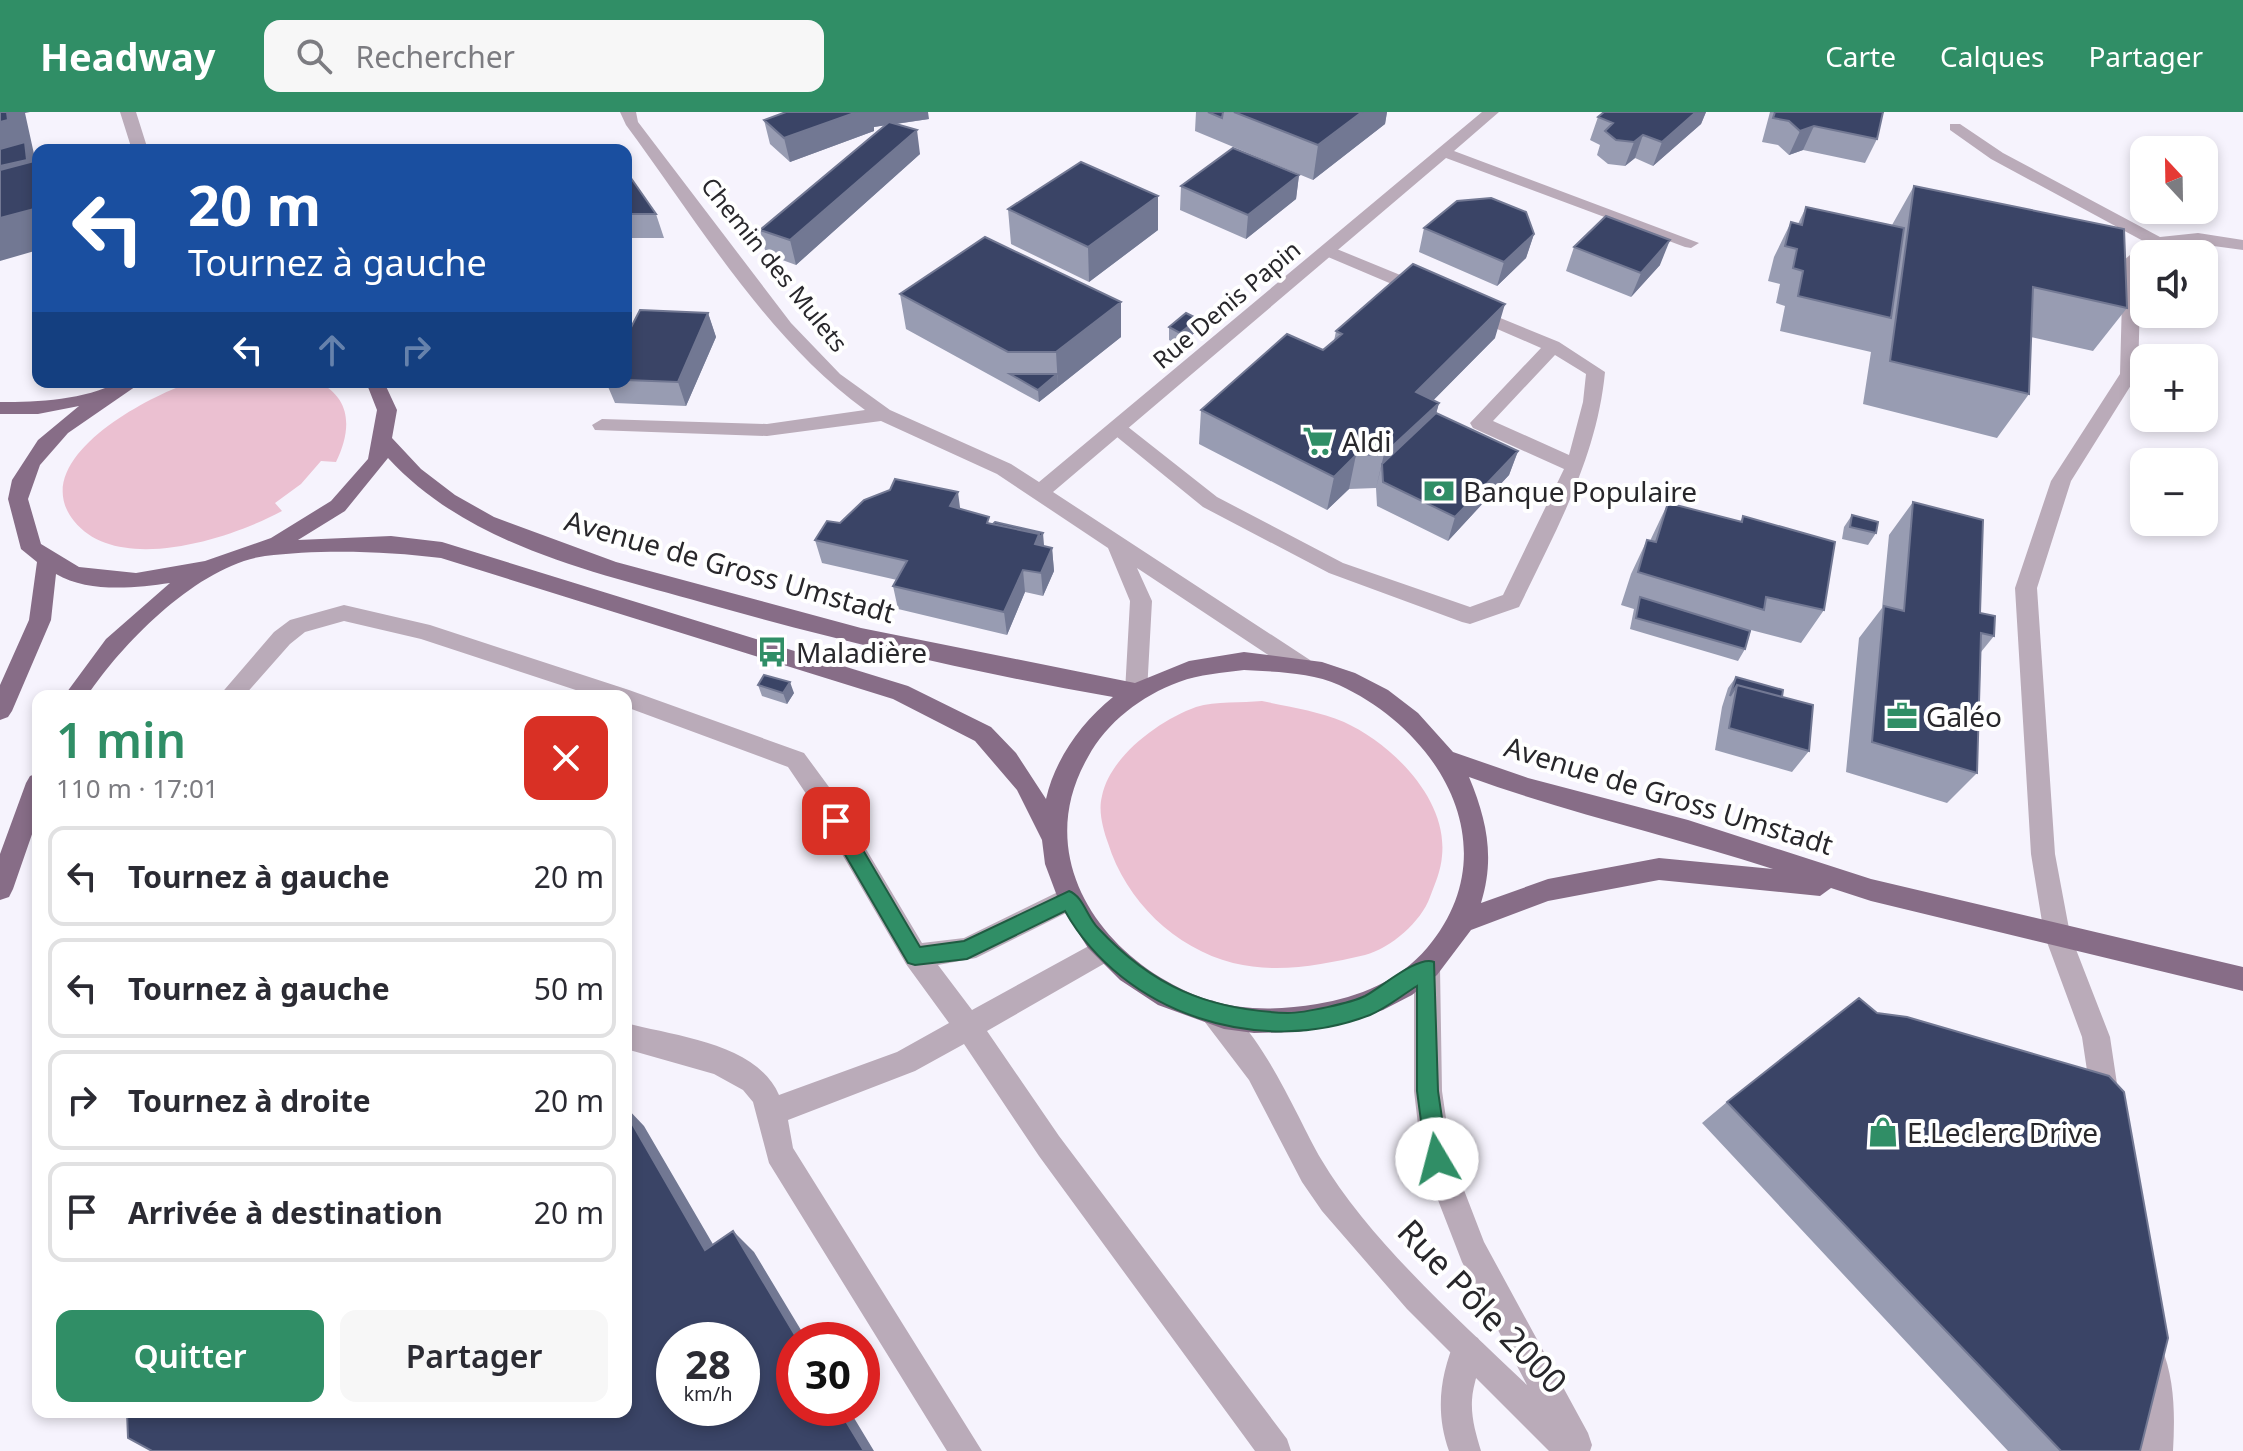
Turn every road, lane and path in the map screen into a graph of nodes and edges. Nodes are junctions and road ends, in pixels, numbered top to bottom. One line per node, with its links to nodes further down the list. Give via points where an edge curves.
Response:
1 (128, 112): 5 (street)
2 (628, 112): 20 (street, Chemin des Mulets, via 785,327 833,378)
3 (1491, 112): 6 (street, Rue Denis Papin)
4 (1955, 127): 7 (street, via 1997,156)
5 (138, 144)
6 (1443, 152): 11 (street); 13 (street, Rue Denis Papin)
7 (2153, 240)
8 (2175, 240): 9 (street)
9 (2217, 240)
10 (2218, 240): 12 (street)
11 (1691, 243)
12 (2243, 245)
13 (1327, 250): 15 (street); 22 (street, Rue Denis Papin)
14 (2130, 328): 46 (street, via 2129,374 2061,481 2026,588 2043,854)
15 (1553, 346): 24 (street, via 1596,372 1595,399); 24 (street, via 1480,423)
16 (122, 388): 18 (main road)
17 (378, 388): 23 (main road, via 388,410)
18 (112, 393): 19 (main road, via 38,408); 27 (main road, via 50,440)
19 (0, 408)
20 (883, 414): 21 (street, via 767,430); 26 (street, Chemin des Mulets, via 1004,469)
21 (602, 425)
22 (1116, 428): 24 (street, via 1210,502 1336,568 1470,616 1511,601); 26 (street, Rue Denis Papin)
23 (384, 442): 29 (main road, via 370,470 345,499); 36 (main road, Avenue de Gross Umstadt, via 403,466 433,488 511,534 553,551 945,658)
24 (1575, 466)
25 (0, 480): 27 (main road)
26 (1040, 492): 28 (street, Chemin des Mulets)
27 (18, 493): 30 (main road, via 17,519 27,543)
28 (1115, 540): 32 (street, Chemin des Mulets); 36 (street, via 1141,601)
29 (269, 549): 31 (main road); 41 (main road, via 391,544 442,550 900,692 983,734 1025,783)
30 (47, 562): 31 (main road, via 114,581); 38 (main road, via 40,620)
31 (202, 572): 33 (main road, via 128,629)
32 (1302, 666): 36 (main road, via 1244,661 1188,670); 39 (main road, via 1345,678 1385,699 1421,727)
33 (80, 690)
34 (235, 690): 35 (street, via 298,626 344,613 422,631)
35 (603, 690)
36 (1136, 692): 41 (main road, via 1101,719 1074,753 1057,793)
37 (632, 700): 48 (street, via 796,760)
38 (0, 711)
39 (1449, 760): 43 (main road, Avenue de Gross Umstadt); 45 (main road, via 1469,798 1478,838 1476,881)
40 (32, 800): 42 (main road)
41 (1053, 836): 44 (main road)
42 (0, 889)
43 (1871, 890): 45 (main road, Avenue de Gross Umstadt, via 1659,869 1548,890); 46 (main road, Avenue de Gross Umstadt)
44 (1069, 899): 47 (main road); 48 (street, via 967,950)
45 (1463, 921): 49 (main road)
46 (2057, 934): 50 (main road, Avenue de Gross Umstadt); 55 (street, via 2096,1037)
47 (1105, 950): 51 (main road, via 1162,994); 52 (street)
48 (915, 956): 52 (street)
49 (1427, 968): 51 (main road, via 1366,1006 1290,1023); 62 (street, Rue Pôle 2000, via 1428,1091 1437,1159 1473,1251)
50 (2243, 979)
51 (1212, 1013): 57 (street, Rue Pôle 2000, via 1265,1081 1299,1151 1331,1200)
52 (969, 1028): 54 (street, via 905,1062); 59 (street, via 1049,1146)
53 (632, 1038): 54 (street, via 745,1072)
54 (772, 1112): 58 (street, via 779,1153)
55 (2112, 1135)
56 (2146, 1335): 63 (street, via 2159,1412)
57 (1467, 1349): 60 (street, via 1453,1397); 61 (street, Rue Pôle 2000)
58 (966, 1451)
59 (1275, 1451)
60 (1465, 1451)
61 (1572, 1451)
62 (1579, 1451)
63 (2157, 1451)

